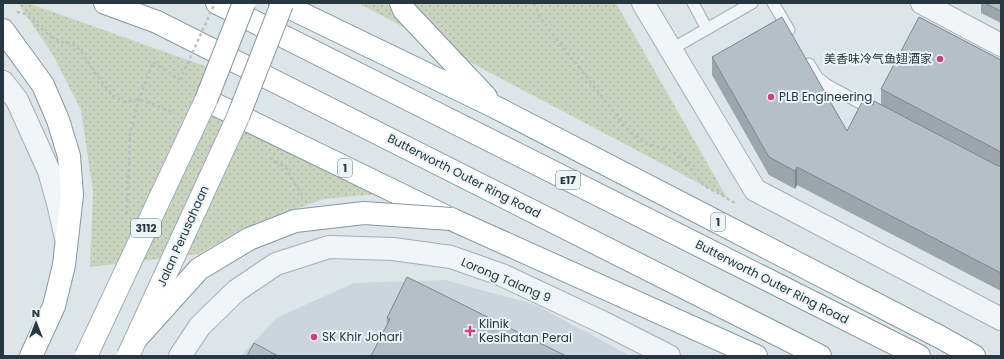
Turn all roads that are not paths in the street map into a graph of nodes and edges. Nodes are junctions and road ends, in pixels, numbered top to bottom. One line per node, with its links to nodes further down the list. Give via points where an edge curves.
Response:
1 (105, 3): 31 (main road, Butterworth Outer Ring Road, via 158,22)
2 (216, 3): 32 (main road, Butterworth Outer Ring Road / E17)
3 (244, 3): 18 (main road, bridge)
4 (282, 3): 19 (main road, 1); 21 (main road, 1, bridge)
5 (401, 3): 19 (main road, via 404,10)
6 (643, 3): 15 (street)
7 (693, 3): 11 (lane)
8 (752, 3): 11 (lane)
9 (773, 3): 13 (lane)
10 (922, 3): 14 (street)
11 (707, 29): 15 (lane)
12 (3, 30): 23 (main road, via 43,85 58,120 69,156 72,196)
13 (793, 37)
14 (1001, 45)
15 (670, 50): 24 (street, via 755,190)
16 (805, 57): 20 (lane, via 817,77 827,85)
17 (3, 82): 23 (street, via 17,100 48,171)
18 (206, 100): 21 (main road, 1); 27 (main road, 3112, bridge)
19 (496, 107): 33 (main road, 1)
20 (884, 116)
21 (238, 117): 22 (main road, 1, bridge); 25 (main road, Jalan Perusahaan, bridge)
22 (452, 219): 25 (main road, bridge, via 364,213 294,221 249,239 199,269); 30 (main road, 1)
23 (66, 239): 26 (main road, via 64,265 54,306)
24 (1001, 319)
25 (132, 348)
26 (31, 356)
27 (86, 356)
28 (180, 356): 29 (street, Lorong Talang 9, via 200,326 236,291 276,264 329,247 393,249 451,257 502,275)
29 (669, 356)
30 (756, 356)
31 (820, 356)
32 (919, 356)
33 (974, 356)

